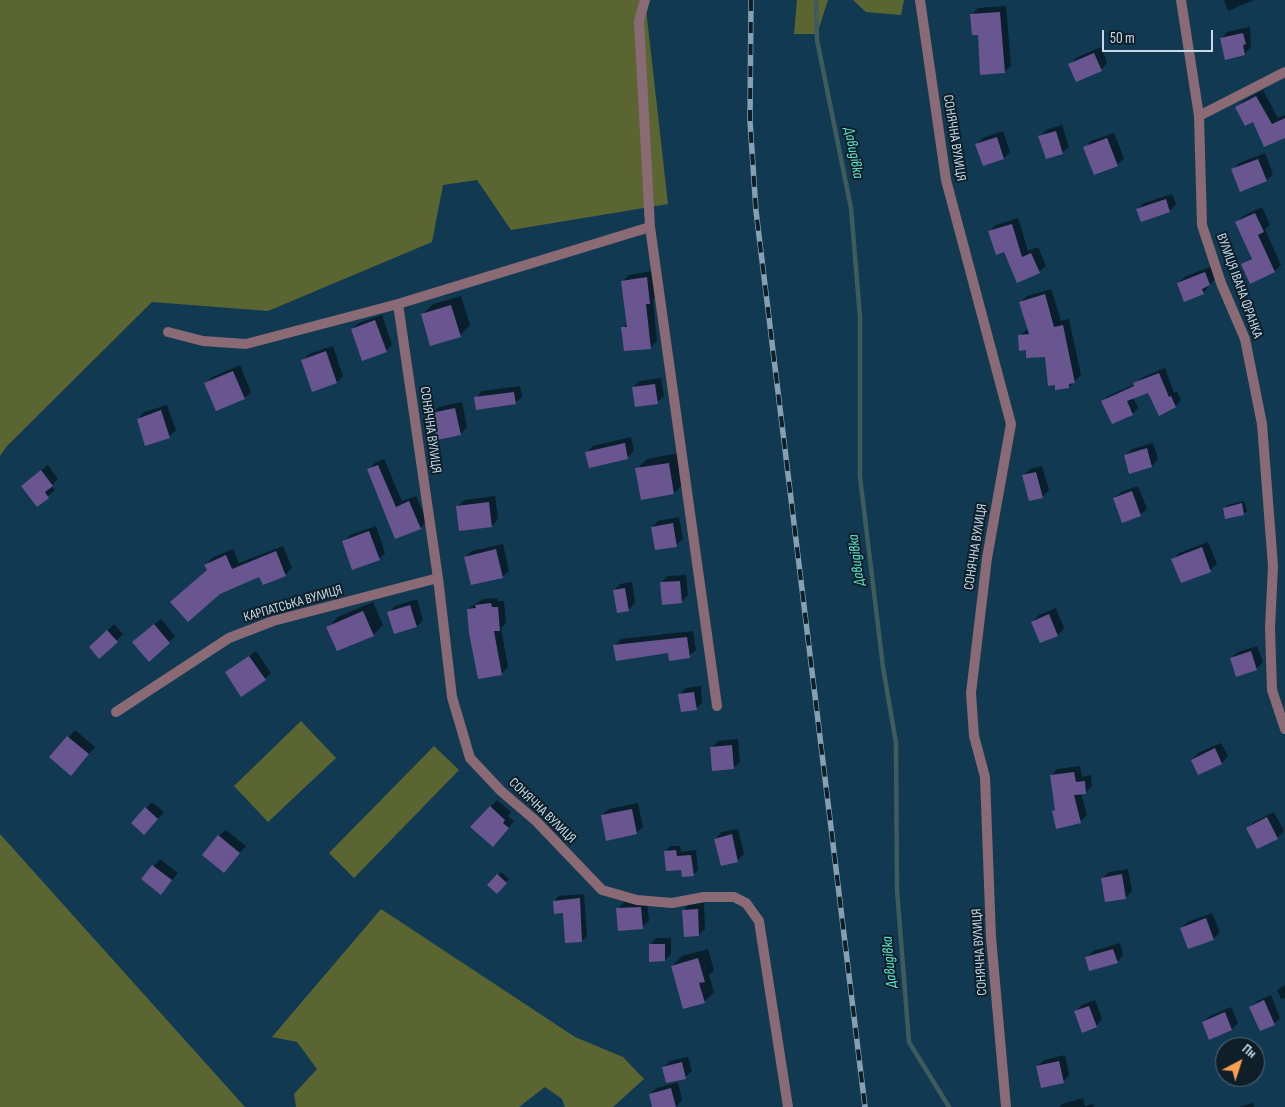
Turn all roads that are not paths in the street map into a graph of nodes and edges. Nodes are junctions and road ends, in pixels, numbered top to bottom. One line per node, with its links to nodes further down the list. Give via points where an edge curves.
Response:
1 (645, 0): 6 (street, via 639,20)
2 (920, 0): 15 (street, СОНЯЧНА ВУЛИЦЯ, via 946,180 1012,424 987,558 971,693 974,736 985,777 991,937)
3 (1181, 0): 5 (street, ВУЛИЦЯ ІВАНА ФРАНКА)
4 (1285, 72): 5 (street)
5 (1199, 116): 12 (street, ВУЛИЦЯ ІВАНА ФРАНКА, via 1202,225 1221,283 1245,339 1262,424 1273,566 1272,690)
6 (650, 228): 7 (street); 10 (street)
7 (398, 304): 8 (street, via 246,344 203,341); 9 (street, СОНЯЧНА ВУЛИЦЯ)
8 (168, 332)
9 (438, 578): 11 (street, КАРПАТСЬКА ВУЛИЦЯ, via 273,621 229,638); 14 (street, СОНЯЧНА ВУЛИЦЯ, via 452,697 470,758 602,890 638,900 672,903 704,897 734,897 746,903 760,921)
10 (718, 706)
11 (116, 712)
12 (1284, 718): 13 (street, ВУЛИЦЯ ІВАНА ФРАНКА)
13 (1285, 729)
14 (788, 1107)
15 (1006, 1107)

